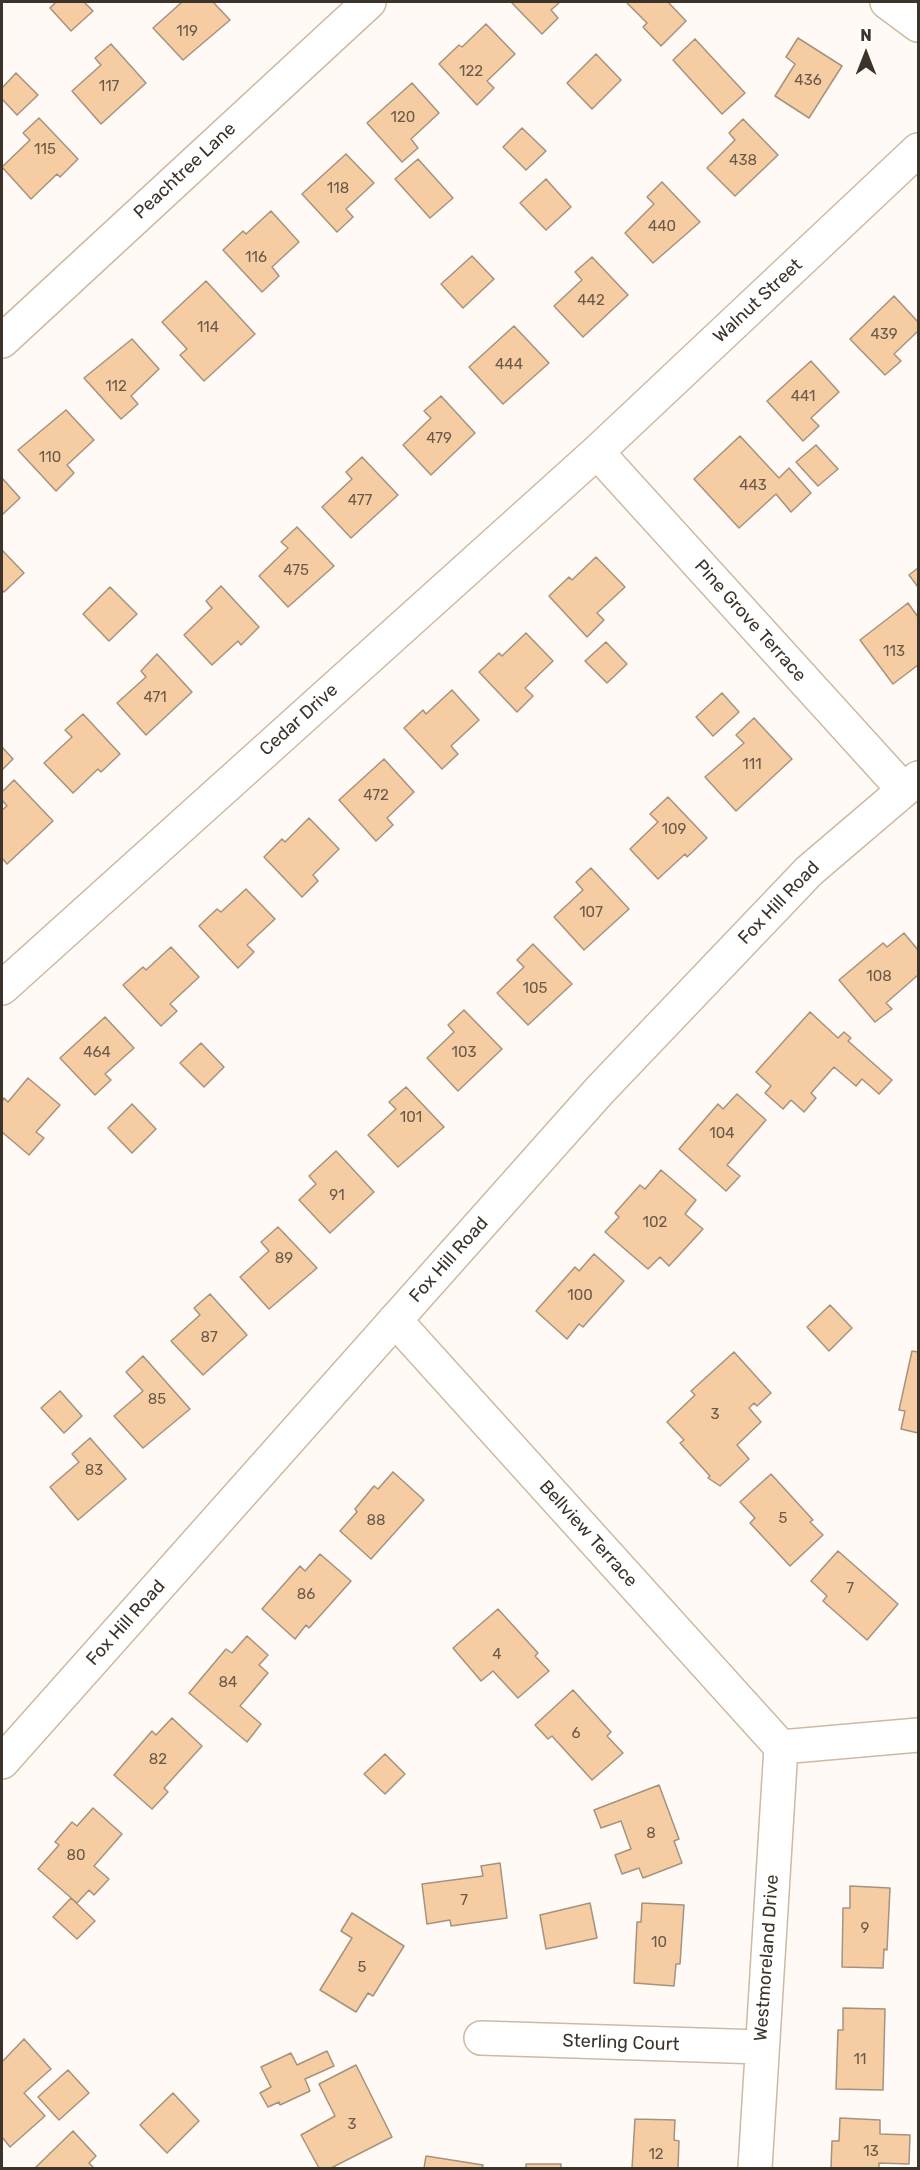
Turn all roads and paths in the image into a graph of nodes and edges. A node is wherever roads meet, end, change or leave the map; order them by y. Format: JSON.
{"nodes":[{"id":1,"x":369,"y":2,"type":"edge"},
{"id":2,"x":887,"y":2,"type":"edge"},
{"id":3,"x":918,"y":25,"type":"edge"},
{"id":4,"x":918,"y":150,"type":"edge"},
{"id":5,"x":2,"y":341,"type":"edge"},
{"id":6,"x":597,"y":452,"type":"junction"},
{"id":7,"x":911,"y":784,"type":"edge"},
{"id":8,"x":2,"y":988,"type":"edge"},
{"id":9,"x":395,"y":1320,"type":"junction"},
{"id":10,"x":918,"y":1735,"type":"edge"},
{"id":11,"x":781,"y":1748,"type":"junction"},
{"id":12,"x":2,"y":1762,"type":"edge"},
{"id":13,"x":481,"y":2038,"type":"dead end"},
{"id":14,"x":761,"y":2047,"type":"junction"},
{"id":15,"x":755,"y":2169,"type":"edge"}],
"edges":[{"from":1,"to":5,"type":"street","name":"Peachtree Lane"},
{"from":2,"to":3,"type":"street"},
{"from":4,"to":6,"type":"street","name":"Walnut Street"},
{"from":6,"to":7,"type":"street","name":"Pine Grove Terrace"},
{"from":6,"to":8,"type":"street","name":"Cedar Drive"},
{"from":7,"to":9,"type":"street","name":"Fox Hill Road"},
{"from":9,"to":11,"type":"street","name":"Bellview Terrace"},
{"from":9,"to":12,"type":"street","name":"Fox Hill Road"},
{"from":10,"to":11,"type":"street"},
{"from":11,"to":14,"type":"street","name":"Westmoreland Drive"},
{"from":13,"to":14,"type":"street","name":"Sterling Court"},
{"from":14,"to":15,"type":"street","name":"Westmoreland Drive"}]}
